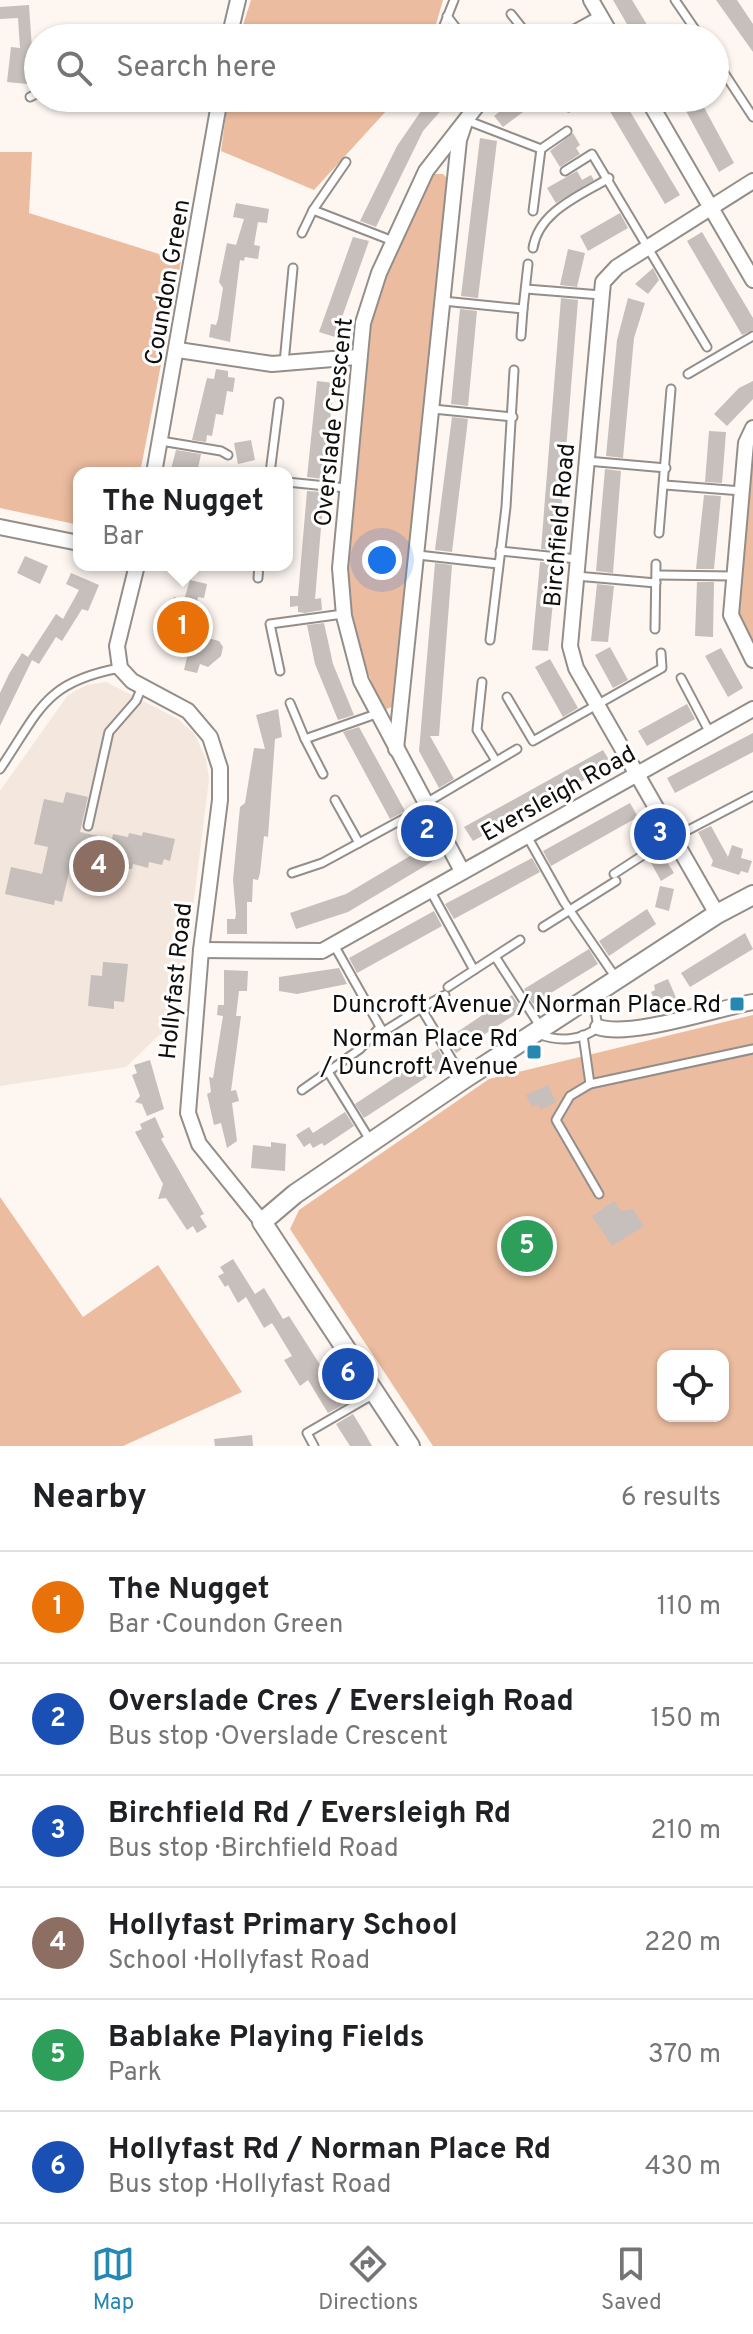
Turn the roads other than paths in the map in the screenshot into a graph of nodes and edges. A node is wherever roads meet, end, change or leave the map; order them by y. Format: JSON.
{"nodes":[{"id":1,"x":238,"y":0,"type":"edge"},
{"id":2,"x":454,"y":0,"type":"edge"},
{"id":3,"x":675,"y":0,"type":"edge"},
{"id":4,"x":593,"y":1,"type":"edge"},
{"id":5,"x":511,"y":14,"type":"dead end"},
{"id":6,"x":447,"y":16,"type":"junction"},
{"id":7,"x":601,"y":18,"type":"junction"},
{"id":8,"x":232,"y":24,"type":"edge"},
{"id":9,"x":444,"y":24,"type":"edge"},
{"id":10,"x":453,"y":24,"type":"edge"},
{"id":11,"x":519,"y":24,"type":"edge"},
{"id":12,"x":590,"y":24,"type":"edge"},
{"id":13,"x":605,"y":24,"type":"edge"},
{"id":14,"x":691,"y":24,"type":"edge"},
{"id":15,"x":729,"y":80,"type":"edge"},
{"id":16,"x":218,"y":112,"type":"edge"},
{"id":17,"x":471,"y":112,"type":"edge"},
{"id":18,"x":655,"y":112,"type":"edge"},
{"id":19,"x":467,"y":117,"type":"junction"},
{"id":20,"x":753,"y":117,"type":"edge"},
{"id":21,"x":567,"y":131,"type":"dead end"},
{"id":22,"x":541,"y":149,"type":"junction"},
{"id":23,"x":346,"y":162,"type":"dead end"},
{"id":24,"x":565,"y":171,"type":"dead end"},
{"id":25,"x":609,"y":178,"type":"junction"},
{"id":26,"x":753,"y":181,"type":"edge"},
{"id":27,"x":711,"y":208,"type":"junction"},
{"id":28,"x":313,"y":210,"type":"junction"},
{"id":29,"x":533,"y":211,"type":"dead end"},
{"id":30,"x":302,"y":233,"type":"dead end"},
{"id":31,"x":393,"y":241,"type":"junction"},
{"id":32,"x":649,"y":247,"type":"junction"},
{"id":33,"x":533,"y":248,"type":"dead end"},
{"id":34,"x":528,"y":264,"type":"dead end"},
{"id":35,"x":293,"y":268,"type":"dead end"},
{"id":36,"x":753,"y":280,"type":"edge"},
{"id":37,"x":526,"y":289,"type":"junction"},
{"id":38,"x":601,"y":295,"type":"junction"},
{"id":39,"x":443,"y":301,"type":"junction"},
{"id":40,"x":523,"y":309,"type":"junction"},
{"id":41,"x":521,"y":336,"type":"dead end"},
{"id":42,"x":753,"y":336,"type":"edge"},
{"id":43,"x":707,"y":347,"type":"dead end"},
{"id":44,"x":178,"y":350,"type":"junction"},
{"id":45,"x":357,"y":357,"type":"junction"},
{"id":46,"x":284,"y":363,"type":"junction"},
{"id":47,"x":514,"y":370,"type":"dead end"},
{"id":48,"x":688,"y":374,"type":"dead end"},
{"id":49,"x":671,"y":389,"type":"dead end"},
{"id":50,"x":279,"y":402,"type":"dead end"},
{"id":51,"x":433,"y":409,"type":"junction"},
{"id":52,"x":513,"y":417,"type":"junction"},
{"id":53,"x":753,"y":428,"type":"edge"},
{"id":54,"x":161,"y":441,"type":"junction"},
{"id":55,"x":228,"y":455,"type":"dead end"},
{"id":56,"x":587,"y":461,"type":"junction"},
{"id":57,"x":156,"y":467,"type":"edge"},
{"id":58,"x":271,"y":467,"type":"edge"},
{"id":59,"x":666,"y":468,"type":"junction"},
{"id":60,"x":293,"y":483,"type":"edge"},
{"id":61,"x":665,"y":485,"type":"junction"},
{"id":62,"x":346,"y":488,"type":"junction"},
{"id":63,"x":742,"y":491,"type":"junction"},
{"id":64,"x":0,"y":527,"type":"edge"},
{"id":65,"x":659,"y":533,"type":"dead end"},
{"id":66,"x":73,"y":542,"type":"edge"},
{"id":67,"x":500,"y":551,"type":"junction"},
{"id":68,"x":418,"y":555,"type":"junction"},
{"id":69,"x":578,"y":559,"type":"junction"},
{"id":70,"x":498,"y":564,"type":"junction"},
{"id":71,"x":656,"y":564,"type":"dead end"},
{"id":72,"x":136,"y":571,"type":"edge"},
{"id":73,"x":259,"y":571,"type":"edge"},
{"id":74,"x":576,"y":576,"type":"junction"},
{"id":75,"x":734,"y":576,"type":"junction"},
{"id":76,"x":258,"y":578,"type":"dead end"},
{"id":77,"x":657,"y":579,"type":"junction"},
{"id":78,"x":343,"y":614,"type":"junction"},
{"id":79,"x":655,"y":629,"type":"dead end"},
{"id":80,"x":490,"y":640,"type":"dead end"},
{"id":81,"x":661,"y":653,"type":"dead end"},
{"id":82,"x":753,"y":660,"type":"edge"},
{"id":83,"x":120,"y":668,"type":"junction"},
{"id":84,"x":280,"y":671,"type":"dead end"},
{"id":85,"x":681,"y":678,"type":"dead end"},
{"id":86,"x":482,"y":682,"type":"dead end"},
{"id":87,"x":142,"y":687,"type":"junction"},
{"id":88,"x":507,"y":697,"type":"dead end"},
{"id":89,"x":290,"y":703,"type":"dead end"},
{"id":90,"x":598,"y":705,"type":"junction"},
{"id":91,"x":753,"y":709,"type":"edge"},
{"id":92,"x":376,"y":714,"type":"junction"},
{"id":93,"x":710,"y":733,"type":"junction"},
{"id":94,"x":305,"y":739,"type":"junction"},
{"id":95,"x":517,"y":749,"type":"dead end"},
{"id":96,"x":396,"y":750,"type":"junction"},
{"id":97,"x":496,"y":761,"type":"junction"},
{"id":98,"x":0,"y":769,"type":"edge"},
{"id":99,"x":323,"y":774,"type":"dead end"},
{"id":100,"x":637,"y":775,"type":"junction"},
{"id":101,"x":753,"y":796,"type":"edge"},
{"id":102,"x":335,"y":800,"type":"dead end"},
{"id":103,"x":426,"y":805,"type":"junction"},
{"id":104,"x":88,"y":826,"type":"dead end"},
{"id":105,"x":527,"y":836,"type":"junction"},
{"id":106,"x":673,"y":838,"type":"junction"},
{"id":107,"x":359,"y":843,"type":"junction"},
{"id":108,"x":462,"y":871,"type":"junction"},
{"id":109,"x":292,"y":873,"type":"dead end"},
{"id":110,"x":430,"y":890,"type":"junction"},
{"id":111,"x":753,"y":895,"type":"edge"},
{"id":112,"x":570,"y":910,"type":"junction"},
{"id":113,"x":717,"y":914,"type":"junction"},
{"id":114,"x":543,"y":927,"type":"dead end"},
{"id":115,"x":520,"y":940,"type":"dead end"},
{"id":116,"x":334,"y":945,"type":"junction"},
{"id":117,"x":201,"y":950,"type":"junction"},
{"id":118,"x":496,"y":958,"type":"junction"},
{"id":119,"x":474,"y":970,"type":"junction"},
{"id":120,"x":617,"y":980,"type":"junction"},
{"id":121,"x":588,"y":999,"type":"junction"},
{"id":122,"x":753,"y":1002,"type":"edge"},
{"id":123,"x":421,"y":1008,"type":"junction"},
{"id":124,"x":598,"y":1027,"type":"junction"},
{"id":125,"x":540,"y":1031,"type":"junction"},
{"id":126,"x":381,"y":1033,"type":"junction"},
{"id":127,"x":583,"y":1035,"type":"junction"},
{"id":128,"x":753,"y":1049,"type":"edge"},
{"id":129,"x":327,"y":1070,"type":"junction"},
{"id":130,"x":464,"y":1079,"type":"junction"},
{"id":131,"x":590,"y":1084,"type":"junction"},
{"id":132,"x":302,"y":1090,"type":"dead end"},
{"id":133,"x":371,"y":1142,"type":"junction"},
{"id":134,"x":599,"y":1194,"type":"dead end"},
{"id":135,"x":262,"y":1222,"type":"junction"},
{"id":136,"x":376,"y":1393,"type":"junction"},
{"id":137,"x":314,"y":1446,"type":"edge"},
{"id":138,"x":410,"y":1446,"type":"edge"}],
"edges":[{"from":1,"to":8,"type":"street"},
{"from":2,"to":6,"type":"lane"},
{"from":3,"to":14,"type":"lane"},
{"from":4,"to":7,"type":"street"},
{"from":5,"to":11,"type":"lane"},
{"from":6,"to":9,"type":"lane"},
{"from":6,"to":10,"type":"lane"},
{"from":7,"to":12,"type":"street"},
{"from":7,"to":13,"type":"street"},
{"from":15,"to":20,"type":"lane"},
{"from":16,"to":44,"type":"street","name":"Coundon Green"},
{"from":17,"to":19,"type":"street","name":"Overslade Crescent"},
{"from":18,"to":27,"type":"street"},
{"from":19,"to":22,"type":"lane"},
{"from":19,"to":31,"type":"street","name":"Overslade Crescent"},
{"from":19,"to":39,"type":"street"},
{"from":21,"to":22,"type":"lane"},
{"from":22,"to":29,"type":"lane"},
{"from":23,"to":28,"type":"lane"},
{"from":24,"to":25,"type":"lane"},
{"from":25,"to":32,"type":"lane"},
{"from":25,"to":33,"type":"lane"},
{"from":26,"to":27,"type":"street"},
{"from":27,"to":32,"type":"street"},
{"from":27,"to":36,"type":"street"},
{"from":28,"to":30,"type":"lane"},
{"from":28,"to":31,"type":"lane"},
{"from":31,"to":45,"type":"street","name":"Overslade Crescent"},
{"from":32,"to":38,"type":"street"},
{"from":32,"to":43,"type":"lane"},
{"from":34,"to":37,"type":"lane"},
{"from":35,"to":46,"type":"lane"},
{"from":37,"to":38,"type":"lane"},
{"from":37,"to":40,"type":"lane"},
{"from":38,"to":56,"type":"street","name":"Birchfield Road"},
{"from":39,"to":40,"type":"lane"},
{"from":39,"to":51,"type":"street"},
{"from":40,"to":41,"type":"lane"},
{"from":42,"to":48,"type":"lane"},
{"from":44,"to":46,"type":"street"},
{"from":44,"to":54,"type":"street","name":"Coundon Green"},
{"from":45,"to":46,"type":"street"},
{"from":45,"to":62,"type":"street","name":"Overslade Crescent"},
{"from":47,"to":52,"type":"lane"},
{"from":49,"to":59,"type":"lane"},
{"from":50,"to":58,"type":"lane"},
{"from":51,"to":52,"type":"lane"},
{"from":51,"to":68,"type":"street"},
{"from":52,"to":67,"type":"lane"},
{"from":53,"to":63,"type":"street"},
{"from":54,"to":55,"type":"lane"},
{"from":54,"to":57,"type":"street","name":"Coundon Green"},
{"from":56,"to":59,"type":"lane"},
{"from":56,"to":69,"type":"street","name":"Birchfield Road"},
{"from":59,"to":61,"type":"lane"},
{"from":60,"to":62,"type":"lane"},
{"from":61,"to":63,"type":"lane"},
{"from":61,"to":65,"type":"lane"},
{"from":62,"to":78,"type":"street","name":"Overslade Crescent"},
{"from":63,"to":75,"type":"street"},
{"from":64,"to":66,"type":"street"},
{"from":67,"to":69,"type":"lane"},
{"from":67,"to":70,"type":"lane"},
{"from":68,"to":70,"type":"lane"},
{"from":68,"to":96,"type":"street"},
{"from":69,"to":74,"type":"street","name":"Birchfield Road"},
{"from":70,"to":80,"type":"lane"},
{"from":71,"to":77,"type":"lane"},
{"from":72,"to":83,"type":"street"},
{"from":73,"to":76,"type":"lane"},
{"from":74,"to":77,"type":"lane"},
{"from":74,"to":90,"type":"street","name":"Birchfield Road"},
{"from":75,"to":77,"type":"lane"},
{"from":75,"to":82,"type":"street"},
{"from":77,"to":79,"type":"lane"},
{"from":78,"to":84,"type":"lane"},
{"from":78,"to":92,"type":"street","name":"Overslade Crescent"},
{"from":81,"to":90,"type":"lane"},
{"from":83,"to":87,"type":"street","name":"Hollyfast Road"},
{"from":83,"to":98,"type":"lane"},
{"from":85,"to":93,"type":"lane"},
{"from":86,"to":97,"type":"lane"},
{"from":87,"to":104,"type":"lane"},
{"from":87,"to":117,"type":"street","name":"Hollyfast Road"},
{"from":88,"to":90,"type":"lane"},
{"from":89,"to":94,"type":"lane"},
{"from":90,"to":100,"type":"street","name":"Birchfield Road"},
{"from":91,"to":93,"type":"street","name":"Eversleigh Road"},
{"from":92,"to":94,"type":"lane"},
{"from":92,"to":96,"type":"street","name":"Overslade Crescent"},
{"from":93,"to":100,"type":"street","name":"Eversleigh Road"},
{"from":94,"to":99,"type":"lane"},
{"from":95,"to":97,"type":"lane"},
{"from":96,"to":103,"type":"street","name":"Overslade Crescent"},
{"from":97,"to":103,"type":"lane"},
{"from":100,"to":105,"type":"street","name":"Eversleigh Road"},
{"from":100,"to":106,"type":"street","name":"Birchfield Road"},
{"from":101,"to":106,"type":"lane"},
{"from":102,"to":107,"type":"lane"},
{"from":103,"to":107,"type":"lane"},
{"from":103,"to":108,"type":"street","name":"Overslade Crescent"},
{"from":105,"to":108,"type":"street","name":"Eversleigh Road"},
{"from":105,"to":112,"type":"lane"},
{"from":106,"to":112,"type":"lane"},
{"from":106,"to":113,"type":"street","name":"Birchfield Road"},
{"from":107,"to":109,"type":"lane"},
{"from":108,"to":110,"type":"street","name":"Eversleigh Road"},
{"from":110,"to":116,"type":"street","name":"Eversleigh Road"},
{"from":110,"to":119,"type":"lane"},
{"from":111,"to":113,"type":"street"},
{"from":112,"to":114,"type":"lane"},
{"from":112,"to":120,"type":"lane"},
{"from":113,"to":120,"type":"street"},
{"from":115,"to":118,"type":"lane"},
{"from":116,"to":117,"type":"street","name":"Eversleigh Road"},
{"from":116,"to":126,"type":"lane"},
{"from":117,"to":135,"type":"street","name":"Hollyfast Road"},
{"from":118,"to":119,"type":"lane"},
{"from":118,"to":125,"type":"lane"},
{"from":119,"to":123,"type":"lane"},
{"from":120,"to":121,"type":"street"},
{"from":121,"to":124,"type":"lane"},
{"from":121,"to":125,"type":"street"},
{"from":122,"to":124,"type":"street"},
{"from":123,"to":126,"type":"lane"},
{"from":123,"to":130,"type":"lane"},
{"from":124,"to":127,"type":"lane"},
{"from":125,"to":127,"type":"lane"},
{"from":125,"to":130,"type":"street"},
{"from":126,"to":129,"type":"lane"},
{"from":127,"to":131,"type":"lane"},
{"from":128,"to":131,"type":"lane"},
{"from":129,"to":132,"type":"lane"},
{"from":129,"to":133,"type":"lane"},
{"from":130,"to":133,"type":"street"},
{"from":131,"to":134,"type":"lane"},
{"from":133,"to":135,"type":"street"},
{"from":135,"to":136,"type":"street","name":"Hollyfast Road"},
{"from":136,"to":137,"type":"lane"},
{"from":136,"to":138,"type":"street","name":"Hollyfast Road"}]}
